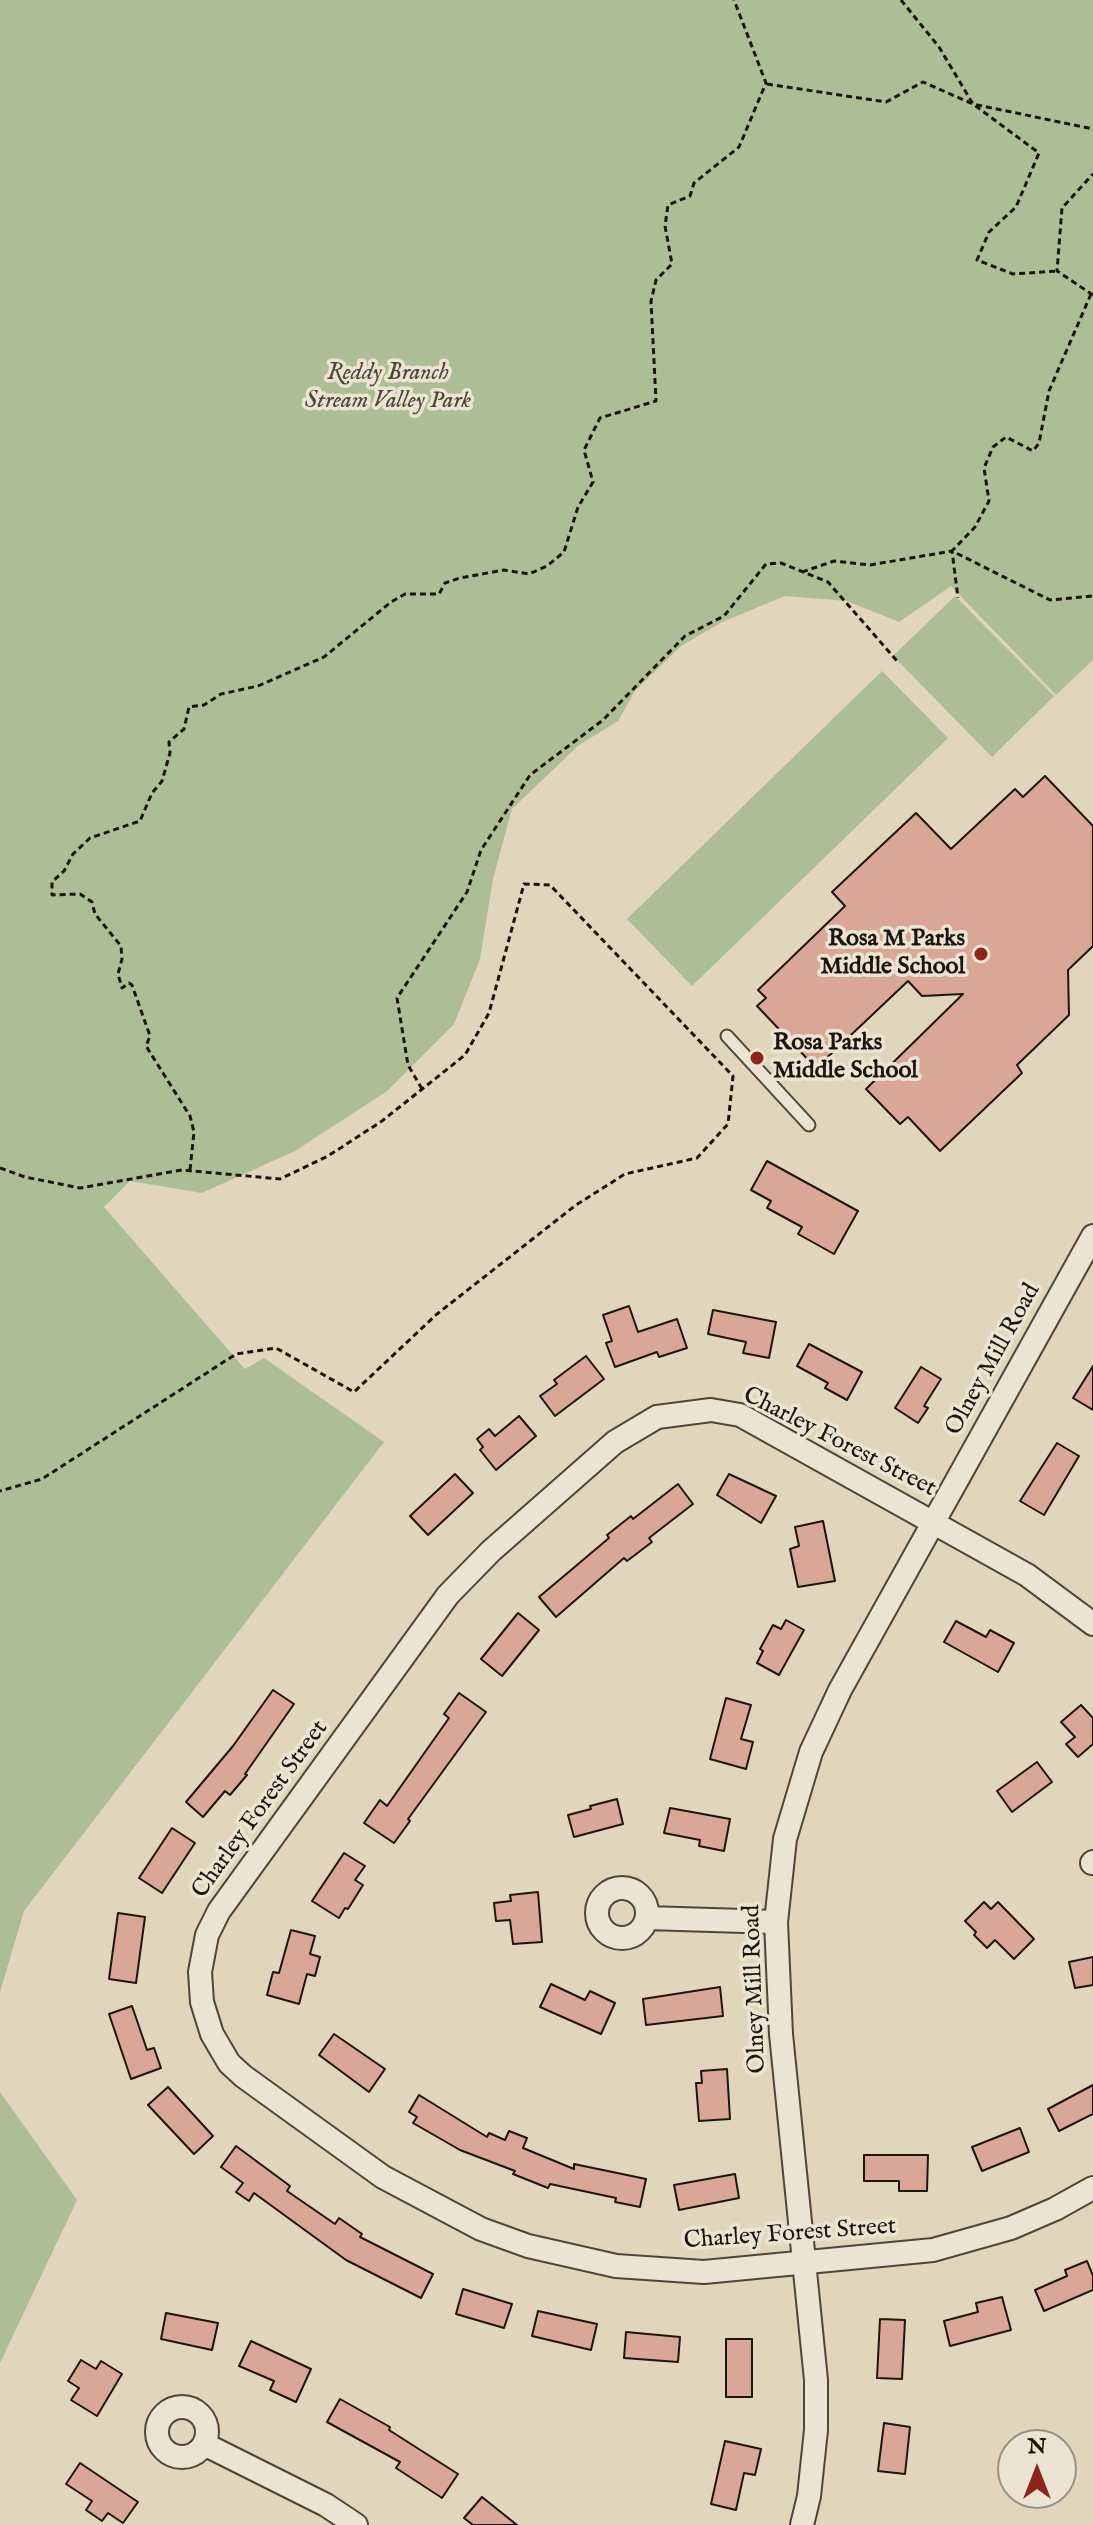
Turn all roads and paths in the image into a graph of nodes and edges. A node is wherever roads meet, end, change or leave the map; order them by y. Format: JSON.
{"nodes":[{"id":1,"x":734,"y":0,"type":"edge"},
{"id":2,"x":901,"y":0,"type":"edge"},
{"id":3,"x":766,"y":84,"type":"junction"},
{"id":4,"x":973,"y":104,"type":"junction"},
{"id":5,"x":1093,"y":129,"type":"edge"},
{"id":6,"x":1093,"y":174,"type":"edge"},
{"id":7,"x":1057,"y":271,"type":"junction"},
{"id":8,"x":1092,"y":295,"type":"edge"},
{"id":9,"x":952,"y":551,"type":"junction"},
{"id":10,"x":802,"y":572,"type":"junction"},
{"id":11,"x":1093,"y":596,"type":"edge"},
{"id":12,"x":958,"y":598,"type":"dead end"},
{"id":13,"x":898,"y":662,"type":"dead end"},
{"id":14,"x":727,"y":1036,"type":"dead end"},
{"id":15,"x":422,"y":1089,"type":"junction"},
{"id":16,"x":809,"y":1125,"type":"dead end"},
{"id":17,"x":0,"y":1168,"type":"edge"},
{"id":18,"x":190,"y":1170,"type":"junction"},
{"id":19,"x":1090,"y":1249,"type":"edge"},
{"id":20,"x":0,"y":1491,"type":"edge"},
{"id":21,"x":935,"y":1521,"type":"junction"},
{"id":22,"x":1093,"y":1624,"type":"edge"},
{"id":23,"x":647,"y":1918,"type":"dead end"},
{"id":24,"x":776,"y":1922,"type":"junction"},
{"id":25,"x":1093,"y":2188,"type":"edge"},
{"id":26,"x":804,"y":2263,"type":"junction"},
{"id":27,"x":204,"y":2444,"type":"dead end"},
{"id":28,"x":356,"y":2525,"type":"edge"},
{"id":29,"x":802,"y":2525,"type":"edge"}],
"edges":[{"from":1,"to":3,"type":"path"},
{"from":2,"to":4,"type":"path"},
{"from":3,"to":4,"type":"path"},
{"from":3,"to":18,"type":"path"},
{"from":4,"to":5,"type":"path"},
{"from":4,"to":7,"type":"path"},
{"from":6,"to":7,"type":"path"},
{"from":7,"to":8,"type":"path"},
{"from":8,"to":9,"type":"path"},
{"from":9,"to":10,"type":"path"},
{"from":9,"to":11,"type":"path"},
{"from":9,"to":12,"type":"path"},
{"from":10,"to":13,"type":"path"},
{"from":10,"to":15,"type":"path"},
{"from":14,"to":16,"type":"lane"},
{"from":15,"to":18,"type":"path"},
{"from":15,"to":20,"type":"path"},
{"from":17,"to":18,"type":"path"},
{"from":19,"to":21,"type":"street","name":"Olney Mill Road"},
{"from":21,"to":22,"type":"street","name":"Charley Forest Street"},
{"from":21,"to":24,"type":"street","name":"Olney Mill Road"},
{"from":21,"to":26,"type":"street","name":"Charley Forest Street"},
{"from":23,"to":24,"type":"street"},
{"from":24,"to":26,"type":"street","name":"Olney Mill Road"},
{"from":25,"to":26,"type":"street","name":"Charley Forest Street"},
{"from":26,"to":29,"type":"street","name":"Olney Mill Road"},
{"from":27,"to":28,"type":"street"}]}
